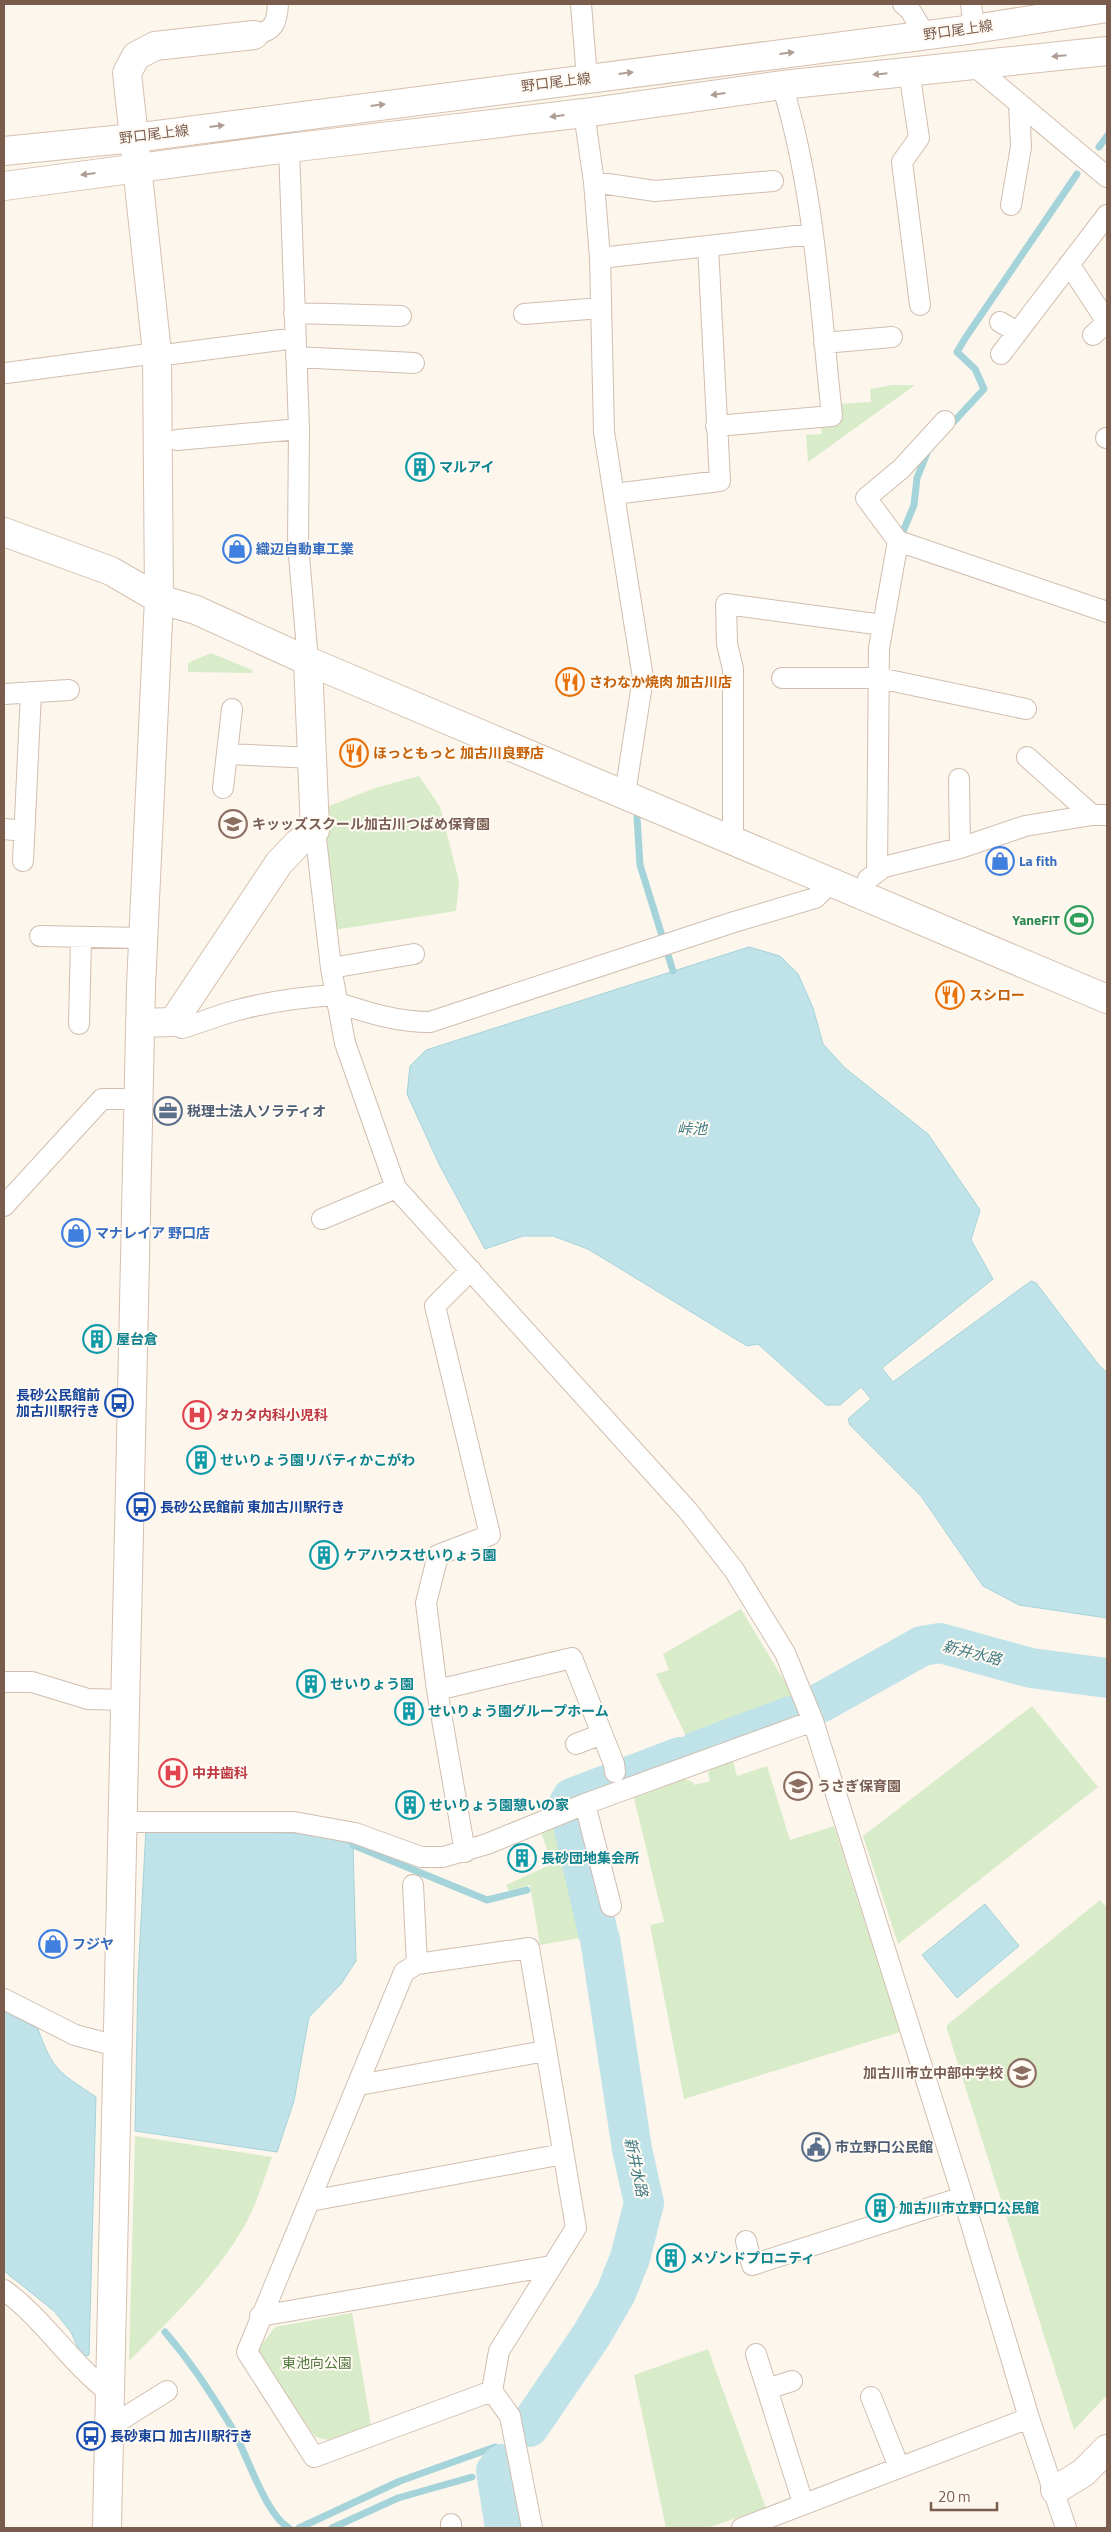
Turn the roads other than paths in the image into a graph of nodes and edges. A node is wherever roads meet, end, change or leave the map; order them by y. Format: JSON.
{"nodes":[{"id":1,"x":278,"y":4,"type":"edge"},
{"id":2,"x":581,"y":4,"type":"edge"},
{"id":3,"x":903,"y":4,"type":"edge"},
{"id":4,"x":1107,"y":8,"type":"edge"},
{"id":5,"x":973,"y":16,"type":"edge"},
{"id":6,"x":254,"y":35,"type":"joint"},
{"id":7,"x":925,"y":35,"type":"junction"},
{"id":8,"x":1107,"y":51,"type":"edge"},
{"id":9,"x":972,"y":64,"type":"junction"},
{"id":10,"x":909,"y":71,"type":"junction"},
{"id":11,"x":587,"y":78,"type":"junction"},
{"id":12,"x":782,"y":85,"type":"junction"},
{"id":13,"x":1019,"y":102,"type":"junction"},
{"id":14,"x":584,"y":113,"type":"junction"},
{"id":15,"x":134,"y":138,"type":"junction"},
{"id":16,"x":288,"y":148,"type":"junction"},
{"id":17,"x":4,"y":151,"type":"edge"},
{"id":18,"x":136,"y":170,"type":"junction"},
{"id":19,"x":1107,"y":177,"type":"edge"},
{"id":20,"x":773,"y":180,"type":"dead end"},
{"id":21,"x":594,"y":182,"type":"junction"},
{"id":22,"x":4,"y":186,"type":"edge"},
{"id":23,"x":1011,"y":205,"type":"dead end"},
{"id":24,"x":1107,"y":215,"type":"edge"},
{"id":25,"x":812,"y":234,"type":"junction"},
{"id":26,"x":708,"y":246,"type":"junction"},
{"id":27,"x":600,"y":258,"type":"junction"},
{"id":28,"x":1069,"y":264,"type":"junction"},
{"id":29,"x":920,"y":305,"type":"dead end"},
{"id":30,"x":601,"y":308,"type":"junction"},
{"id":31,"x":294,"y":313,"type":"junction"},
{"id":32,"x":524,"y":314,"type":"dead end"},
{"id":33,"x":401,"y":316,"type":"dead end"},
{"id":34,"x":1102,"y":326,"type":"edge"},
{"id":35,"x":892,"y":337,"type":"dead end"},
{"id":36,"x":824,"y":343,"type":"junction"},
{"id":37,"x":296,"y":347,"type":"junction"},
{"id":38,"x":165,"y":353,"type":"junction"},
{"id":39,"x":1001,"y":354,"type":"dead end"},
{"id":40,"x":414,"y":363,"type":"dead end"},
{"id":41,"x":6,"y":373,"type":"dead end"},
{"id":42,"x":944,"y":421,"type":"dead end"},
{"id":43,"x":716,"y":426,"type":"junction"},
{"id":44,"x":299,"y":429,"type":"junction"},
{"id":45,"x":177,"y":440,"type":"dead end"},
{"id":46,"x":614,"y":494,"type":"junction"},
{"id":47,"x":4,"y":532,"type":"edge"},
{"id":48,"x":898,"y":541,"type":"junction"},
{"id":49,"x":159,"y":600,"type":"junction"},
{"id":50,"x":1107,"y":612,"type":"edge"},
{"id":51,"x":883,"y":625,"type":"junction"},
{"id":52,"x":308,"y":661,"type":"junction"},
{"id":53,"x":782,"y":678,"type":"dead end"},
{"id":54,"x":878,"y":678,"type":"junction"},
{"id":55,"x":69,"y":690,"type":"dead end"},
{"id":56,"x":31,"y":692,"type":"junction"},
{"id":57,"x":4,"y":694,"type":"edge"},
{"id":58,"x":232,"y":709,"type":"dead end"},
{"id":59,"x":1026,"y":709,"type":"dead end"},
{"id":60,"x":227,"y":754,"type":"junction"},
{"id":61,"x":1027,"y":757,"type":"dead end"},
{"id":62,"x":313,"y":758,"type":"junction"},
{"id":63,"x":959,"y":778,"type":"dead end"},
{"id":64,"x":223,"y":788,"type":"dead end"},
{"id":65,"x":625,"y":794,"type":"junction"},
{"id":66,"x":1100,"y":815,"type":"edge"},
{"id":67,"x":4,"y":829,"type":"edge"},
{"id":68,"x":315,"y":830,"type":"junction"},
{"id":69,"x":24,"y":831,"type":"junction"},
{"id":70,"x":733,"y":841,"type":"junction"},
{"id":71,"x":960,"y":848,"type":"junction"},
{"id":72,"x":23,"y":861,"type":"dead end"},
{"id":73,"x":877,"y":872,"type":"junction"},
{"id":74,"x":843,"y":886,"type":"junction"},
{"id":75,"x":40,"y":936,"type":"dead end"},
{"id":76,"x":81,"y":938,"type":"junction"},
{"id":77,"x":143,"y":938,"type":"junction"},
{"id":78,"x":414,"y":954,"type":"dead end"},
{"id":79,"x":331,"y":968,"type":"junction"},
{"id":80,"x":337,"y":999,"type":"junction"},
{"id":81,"x":1107,"y":999,"type":"edge"},
{"id":82,"x":173,"y":1022,"type":"junction"},
{"id":83,"x":140,"y":1023,"type":"junction"},
{"id":84,"x":78,"y":1024,"type":"dead end"},
{"id":85,"x":139,"y":1099,"type":"junction"},
{"id":86,"x":396,"y":1188,"type":"junction"},
{"id":87,"x":4,"y":1206,"type":"edge"},
{"id":88,"x":322,"y":1219,"type":"dead end"},
{"id":89,"x":471,"y":1270,"type":"junction"},
{"id":90,"x":4,"y":1682,"type":"edge"},
{"id":91,"x":437,"y":1690,"type":"junction"},
{"id":92,"x":125,"y":1700,"type":"junction"},
{"id":93,"x":813,"y":1721,"type":"junction"},
{"id":94,"x":602,"y":1734,"type":"junction"},
{"id":95,"x":576,"y":1744,"type":"dead end"},
{"id":96,"x":615,"y":1772,"type":"dead end"},
{"id":97,"x":575,"y":1810,"type":"junction"},
{"id":98,"x":124,"y":1822,"type":"junction"},
{"id":99,"x":465,"y":1852,"type":"junction"},
{"id":100,"x":414,"y":1885,"type":"dead end"},
{"id":101,"x":611,"y":1906,"type":"dead end"},
{"id":102,"x":417,"y":1964,"type":"junction"},
{"id":103,"x":4,"y":1999,"type":"edge"},
{"id":104,"x":117,"y":2046,"type":"junction"},
{"id":105,"x":545,"y":2051,"type":"junction"},
{"id":106,"x":359,"y":2085,"type":"junction"},
{"id":107,"x":563,"y":2154,"type":"junction"},
{"id":108,"x":963,"y":2197,"type":"junction"},
{"id":109,"x":310,"y":2201,"type":"junction"},
{"id":110,"x":746,"y":2241,"type":"dead end"},
{"id":111,"x":550,"y":2266,"type":"junction"},
{"id":112,"x":4,"y":2290,"type":"edge"},
{"id":113,"x":260,"y":2316,"type":"junction"},
{"id":114,"x":756,"y":2354,"type":"dead end"},
{"id":115,"x":792,"y":2381,"type":"dead end"},
{"id":116,"x":767,"y":2389,"type":"junction"},
{"id":117,"x":167,"y":2390,"type":"dead end"},
{"id":118,"x":492,"y":2391,"type":"junction"},
{"id":119,"x":110,"y":2393,"type":"junction"},
{"id":120,"x":870,"y":2397,"type":"dead end"},
{"id":121,"x":1029,"y":2418,"type":"junction"},
{"id":122,"x":111,"y":2426,"type":"junction"},
{"id":123,"x":1107,"y":2449,"type":"edge"},
{"id":124,"x":899,"y":2467,"type":"junction"},
{"id":125,"x":1055,"y":2490,"type":"junction"},
{"id":126,"x":803,"y":2503,"type":"junction"},
{"id":127,"x":776,"y":2521,"type":"edge"},
{"id":128,"x":108,"y":2528,"type":"edge"},
{"id":129,"x":532,"y":2528,"type":"edge"},
{"id":130,"x":742,"y":2528,"type":"edge"},
{"id":131,"x":1066,"y":2528,"type":"edge"}],
"edges":[{"from":1,"to":6,"type":"street"},
{"from":2,"to":11,"type":"street"},
{"from":3,"to":7,"type":"street"},
{"from":4,"to":5,"type":"street","name":"野口尾上線"},
{"from":5,"to":7,"type":"street","name":"野口尾上線"},
{"from":6,"to":15,"type":"street"},
{"from":11,"to":7,"type":"street","name":"野口尾上線","one_way":true},
{"from":8,"to":9,"type":"street","one_way":true},
{"from":9,"to":10,"type":"street"},
{"from":9,"to":13,"type":"street"},
{"from":10,"to":12,"type":"street","one_way":true},
{"from":10,"to":29,"type":"street"},
{"from":15,"to":11,"type":"street","name":"野口尾上線","one_way":true},
{"from":12,"to":14,"type":"street","one_way":true},
{"from":12,"to":25,"type":"street"},
{"from":13,"to":19,"type":"street"},
{"from":13,"to":23,"type":"street"},
{"from":14,"to":16,"type":"street","one_way":true},
{"from":14,"to":21,"type":"street"},
{"from":15,"to":17,"type":"street","name":"野口尾上線"},
{"from":15,"to":18,"type":"street"},
{"from":16,"to":18,"type":"street"},
{"from":16,"to":31,"type":"street"},
{"from":18,"to":22,"type":"street","one_way":true},
{"from":18,"to":38,"type":"street"},
{"from":20,"to":21,"type":"street"},
{"from":21,"to":27,"type":"street"},
{"from":24,"to":28,"type":"street"},
{"from":25,"to":26,"type":"street"},
{"from":25,"to":36,"type":"street"},
{"from":26,"to":27,"type":"street"},
{"from":26,"to":43,"type":"street"},
{"from":27,"to":30,"type":"street"},
{"from":28,"to":34,"type":"street"},
{"from":28,"to":39,"type":"street"},
{"from":30,"to":32,"type":"street"},
{"from":30,"to":46,"type":"street"},
{"from":31,"to":33,"type":"street"},
{"from":31,"to":37,"type":"street"},
{"from":35,"to":36,"type":"street"},
{"from":36,"to":43,"type":"street"},
{"from":37,"to":38,"type":"street"},
{"from":37,"to":40,"type":"street"},
{"from":37,"to":44,"type":"street"},
{"from":38,"to":41,"type":"street"},
{"from":38,"to":49,"type":"street"},
{"from":42,"to":48,"type":"street"},
{"from":43,"to":46,"type":"street"},
{"from":44,"to":45,"type":"street"},
{"from":44,"to":52,"type":"street"},
{"from":46,"to":65,"type":"street"},
{"from":47,"to":49,"type":"street"},
{"from":48,"to":50,"type":"street"},
{"from":48,"to":51,"type":"street"},
{"from":49,"to":52,"type":"street"},
{"from":49,"to":77,"type":"street"},
{"from":51,"to":54,"type":"street"},
{"from":51,"to":70,"type":"street"},
{"from":52,"to":62,"type":"street"},
{"from":52,"to":65,"type":"street"},
{"from":53,"to":54,"type":"street"},
{"from":54,"to":59,"type":"street"},
{"from":54,"to":73,"type":"street"},
{"from":55,"to":56,"type":"street"},
{"from":56,"to":57,"type":"street"},
{"from":56,"to":69,"type":"street"},
{"from":58,"to":60,"type":"street"},
{"from":60,"to":62,"type":"street"},
{"from":60,"to":64,"type":"street"},
{"from":61,"to":66,"type":"street"},
{"from":62,"to":68,"type":"street"},
{"from":63,"to":71,"type":"street"},
{"from":65,"to":70,"type":"street"},
{"from":66,"to":71,"type":"street"},
{"from":67,"to":69,"type":"street"},
{"from":68,"to":79,"type":"street"},
{"from":68,"to":82,"type":"street"},
{"from":69,"to":72,"type":"street"},
{"from":70,"to":74,"type":"street"},
{"from":71,"to":73,"type":"street"},
{"from":73,"to":74,"type":"street"},
{"from":74,"to":80,"type":"street"},
{"from":74,"to":81,"type":"street"},
{"from":75,"to":76,"type":"street"},
{"from":76,"to":77,"type":"street"},
{"from":76,"to":84,"type":"street"},
{"from":77,"to":83,"type":"street"},
{"from":78,"to":79,"type":"street"},
{"from":79,"to":80,"type":"street"},
{"from":80,"to":82,"type":"street"},
{"from":80,"to":86,"type":"street"},
{"from":82,"to":83,"type":"street"},
{"from":83,"to":85,"type":"street"},
{"from":85,"to":87,"type":"street"},
{"from":85,"to":92,"type":"street"},
{"from":86,"to":88,"type":"street"},
{"from":86,"to":89,"type":"street"},
{"from":89,"to":91,"type":"street"},
{"from":89,"to":93,"type":"street"},
{"from":90,"to":92,"type":"street"},
{"from":91,"to":94,"type":"street"},
{"from":91,"to":99,"type":"street"},
{"from":92,"to":98,"type":"street"},
{"from":93,"to":97,"type":"street"},
{"from":93,"to":108,"type":"street"},
{"from":94,"to":95,"type":"street"},
{"from":94,"to":96,"type":"street"},
{"from":97,"to":99,"type":"street"},
{"from":97,"to":101,"type":"street"},
{"from":98,"to":99,"type":"street"},
{"from":98,"to":104,"type":"street"},
{"from":100,"to":102,"type":"street"},
{"from":102,"to":105,"type":"street"},
{"from":102,"to":106,"type":"street"},
{"from":103,"to":104,"type":"street"},
{"from":104,"to":119,"type":"street"},
{"from":105,"to":106,"type":"street"},
{"from":105,"to":107,"type":"street"},
{"from":106,"to":109,"type":"street"},
{"from":107,"to":109,"type":"street"},
{"from":107,"to":111,"type":"street"},
{"from":108,"to":110,"type":"street"},
{"from":108,"to":121,"type":"street"},
{"from":109,"to":113,"type":"street"},
{"from":111,"to":113,"type":"street"},
{"from":111,"to":118,"type":"street"},
{"from":112,"to":119,"type":"street"},
{"from":113,"to":118,"type":"street"},
{"from":114,"to":116,"type":"street"},
{"from":115,"to":116,"type":"street"},
{"from":116,"to":126,"type":"street"},
{"from":117,"to":122,"type":"street"},
{"from":118,"to":129,"type":"street"},
{"from":119,"to":122,"type":"street"},
{"from":120,"to":124,"type":"street"},
{"from":121,"to":124,"type":"street"},
{"from":121,"to":125,"type":"street"},
{"from":122,"to":128,"type":"street"},
{"from":123,"to":125,"type":"street"},
{"from":124,"to":126,"type":"street"},
{"from":125,"to":131,"type":"street"},
{"from":126,"to":127,"type":"street"},
{"from":127,"to":130,"type":"street"}]}
